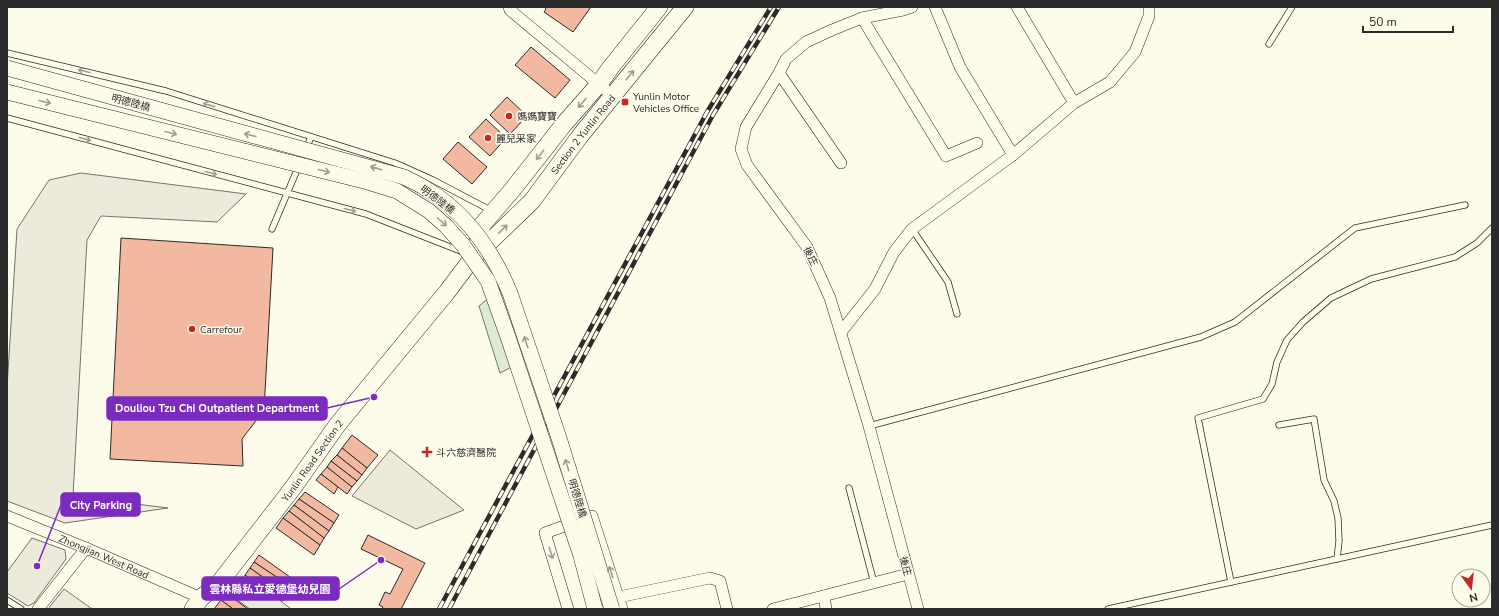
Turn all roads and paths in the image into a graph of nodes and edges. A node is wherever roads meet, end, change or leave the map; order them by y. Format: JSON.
{"nodes":[{"id":1,"x":659,"y":7,"type":"edge"},
{"id":2,"x":685,"y":7,"type":"edge"},
{"id":3,"x":912,"y":7,"type":"edge"},
{"id":4,"x":935,"y":7,"type":"edge"},
{"id":5,"x":1018,"y":7,"type":"edge"},
{"id":6,"x":1149,"y":7,"type":"edge"},
{"id":7,"x":1292,"y":7,"type":"edge"},
{"id":8,"x":511,"y":8,"type":"edge"},
{"id":9,"x":862,"y":18,"type":"junction"},
{"id":10,"x":1269,"y":44,"type":"dead end"},
{"id":11,"x":7,"y":53,"type":"edge"},
{"id":12,"x":7,"y":68,"type":"edge"},
{"id":13,"x":779,"y":73,"type":"junction"},
{"id":14,"x":599,"y":84,"type":"junction"},
{"id":15,"x":7,"y":92,"type":"edge"},
{"id":16,"x":613,"y":96,"type":"junction"},
{"id":17,"x":1074,"y":103,"type":"junction"},
{"id":18,"x":7,"y":118,"type":"edge"},
{"id":19,"x":311,"y":137,"type":"junction"},
{"id":20,"x":977,"y":142,"type":"dead end"},
{"id":21,"x":1013,"y":155,"type":"junction"},
{"id":22,"x":841,"y":163,"type":"dead end"},
{"id":23,"x":286,"y":193,"type":"junction"},
{"id":24,"x":1465,"y":205,"type":"dead end"},
{"id":25,"x":494,"y":212,"type":"junction"},
{"id":26,"x":1492,"y":228,"type":"edge"},
{"id":27,"x":272,"y":229,"type":"dead end"},
{"id":28,"x":912,"y":229,"type":"junction"},
{"id":29,"x":474,"y":256,"type":"junction"},
{"id":30,"x":957,"y":314,"type":"dead end"},
{"id":31,"x":841,"y":332,"type":"junction"},
{"id":32,"x":1279,"y":425,"type":"dead end"},
{"id":33,"x":869,"y":426,"type":"junction"},
{"id":34,"x":849,"y":488,"type":"dead end"},
{"id":35,"x":7,"y":516,"type":"edge"},
{"id":36,"x":1492,"y":525,"type":"edge"},
{"id":37,"x":86,"y":548,"type":"junction"},
{"id":38,"x":1337,"y":559,"type":"junction"},
{"id":39,"x":908,"y":574,"type":"junction"},
{"id":40,"x":1231,"y":582,"type":"junction"},
{"id":41,"x":874,"y":583,"type":"junction"},
{"id":42,"x":824,"y":596,"type":"junction"},
{"id":43,"x":7,"y":600,"type":"edge"},
{"id":44,"x":616,"y":603,"type":"edge"},
{"id":45,"x":197,"y":604,"type":"edge"},
{"id":46,"x":21,"y":609,"type":"edge"},
{"id":47,"x":38,"y":609,"type":"edge"},
{"id":48,"x":568,"y":609,"type":"edge"},
{"id":49,"x":595,"y":609,"type":"edge"},
{"id":50,"x":622,"y":609,"type":"edge"},
{"id":51,"x":727,"y":609,"type":"edge"},
{"id":52,"x":773,"y":609,"type":"edge"},
{"id":53,"x":826,"y":609,"type":"edge"},
{"id":54,"x":918,"y":609,"type":"edge"},
{"id":55,"x":1108,"y":609,"type":"edge"}],
"edges":[{"from":1,"to":14,"type":"main road","name":"Section 2 Yunlin Road"},
{"from":16,"to":2,"type":"main road","name":"Section 2 Yunlin Road","one_way":true},
{"from":3,"to":9,"type":"street","name":"後庄"},
{"from":4,"to":21,"type":"street"},
{"from":5,"to":17,"type":"street"},
{"from":6,"to":17,"type":"street"},
{"from":7,"to":10,"type":"lane"},
{"from":8,"to":14,"type":"street"},
{"from":9,"to":13,"type":"street","name":"後庄"},
{"from":9,"to":20,"type":"street"},
{"from":19,"to":11,"type":"lane","one_way":true},
{"from":44,"to":12,"type":"main road","name":"明德陸橋","one_way":true,"bridge":true},
{"from":13,"to":22,"type":"street"},
{"from":13,"to":31,"type":"street","name":"後庄"},
{"from":14,"to":16,"type":"street"},
{"from":14,"to":25,"type":"main road","name":"Section 2 Yunlin Road","one_way":true},
{"from":15,"to":49,"type":"main road","name":"明德陸橋","one_way":true,"bridge":true},
{"from":29,"to":16,"type":"main road","name":"Section 2 Yunlin Road","one_way":true},
{"from":17,"to":21,"type":"street"},
{"from":18,"to":23,"type":"lane","one_way":true},
{"from":19,"to":23,"type":"lane"},
{"from":19,"to":25,"type":"lane"},
{"from":21,"to":28,"type":"street"},
{"from":23,"to":27,"type":"lane"},
{"from":23,"to":29,"type":"lane","one_way":true},
{"from":24,"to":33,"type":"lane"},
{"from":25,"to":29,"type":"main road","name":"Yunlin Road Section 2"},
{"from":26,"to":40,"type":"lane"},
{"from":28,"to":30,"type":"lane"},
{"from":28,"to":31,"type":"street"},
{"from":29,"to":45,"type":"main road","name":"Yunlin Road Section 2"},
{"from":31,"to":33,"type":"street","name":"後庄"},
{"from":32,"to":38,"type":"lane"},
{"from":33,"to":39,"type":"street","name":"後庄"},
{"from":34,"to":41,"type":"lane"},
{"from":35,"to":37,"type":"street","name":"Zhongjian West Road"},
{"from":36,"to":38,"type":"lane"},
{"from":37,"to":45,"type":"street","name":"Zhongjian West Road"},
{"from":37,"to":47,"type":"street"},
{"from":38,"to":40,"type":"lane"},
{"from":39,"to":41,"type":"street"},
{"from":39,"to":54,"type":"street","name":"後庄"},
{"from":40,"to":55,"type":"lane"},
{"from":41,"to":42,"type":"street"},
{"from":42,"to":52,"type":"street"},
{"from":42,"to":53,"type":"street"},
{"from":43,"to":46,"type":"lane"},
{"from":44,"to":48,"type":"street","one_way":true},
{"from":44,"to":50,"type":"street"},
{"from":44,"to":51,"type":"street"}]}
